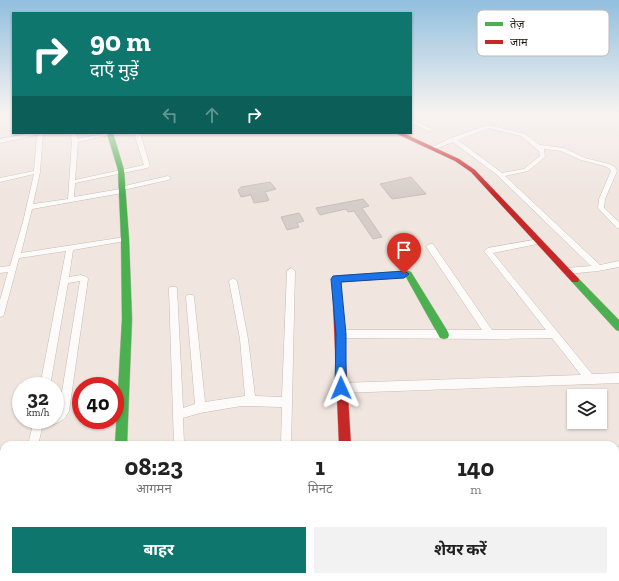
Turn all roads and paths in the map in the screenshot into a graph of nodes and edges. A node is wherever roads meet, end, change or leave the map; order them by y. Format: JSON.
{"nodes":[{"id":1,"x":39,"y":141,"type":"edge"},
{"id":2,"x":75,"y":141,"type":"edge"},
{"id":3,"x":114,"y":141,"type":"edge"},
{"id":4,"x":140,"y":141,"type":"edge"},
{"id":5,"x":417,"y":141,"type":"edge"},
{"id":6,"x":449,"y":141,"type":"edge"},
{"id":7,"x":457,"y":141,"type":"edge"},
{"id":8,"x":531,"y":141,"type":"edge"},
{"id":9,"x":539,"y":147,"type":"junction"},
{"id":10,"x":433,"y":148,"type":"junction"},
{"id":11,"x":37,"y":172,"type":"junction"},
{"id":12,"x":121,"y":172,"type":"junction"},
{"id":13,"x":501,"y":175,"type":"junction"},
{"id":14,"x":168,"y":178,"type":"dead end"},
{"id":15,"x":0,"y":180,"type":"edge"},
{"id":16,"x":73,"y":182,"type":"junction"},
{"id":17,"x":122,"y":189,"type":"junction"},
{"id":18,"x":71,"y":200,"type":"junction"},
{"id":19,"x":30,"y":207,"type":"junction"},
{"id":20,"x":619,"y":226,"type":"edge"},
{"id":21,"x":125,"y":239,"type":"junction"},
{"id":22,"x":539,"y":241,"type":"junction"},
{"id":23,"x":430,"y":246,"type":"dead end"},
{"id":24,"x":70,"y":247,"type":"junction"},
{"id":25,"x":17,"y":256,"type":"junction"},
{"id":26,"x":619,"y":264,"type":"edge"},
{"id":27,"x":14,"y":268,"type":"junction"},
{"id":28,"x":598,"y":268,"type":"junction"},
{"id":29,"x":0,"y":270,"type":"edge"},
{"id":30,"x":291,"y":270,"type":"dead end"},
{"id":31,"x":567,"y":271,"type":"junction"},
{"id":32,"x":65,"y":280,"type":"junction"},
{"id":33,"x":233,"y":281,"type":"dead end"},
{"id":34,"x":173,"y":289,"type":"dead end"},
{"id":35,"x":190,"y":296,"type":"dead end"},
{"id":36,"x":1,"y":310,"type":"edge"},
{"id":37,"x":619,"y":327,"type":"edge"},
{"id":38,"x":341,"y":334,"type":"junction"},
{"id":39,"x":555,"y":334,"type":"junction"},
{"id":40,"x":444,"y":335,"type":"junction"},
{"id":41,"x":490,"y":335,"type":"junction"},
{"id":42,"x":47,"y":377,"type":"edge"},
{"id":43,"x":619,"y":378,"type":"edge"},
{"id":44,"x":590,"y":380,"type":"junction"},
{"id":45,"x":341,"y":388,"type":"junction"},
{"id":46,"x":250,"y":401,"type":"junction"},
{"id":47,"x":287,"y":402,"type":"junction"},
{"id":48,"x":200,"y":408,"type":"junction"},
{"id":49,"x":64,"y":411,"type":"edge"},
{"id":50,"x":179,"y":414,"type":"junction"},
{"id":51,"x":36,"y":429,"type":"edge"},
{"id":52,"x":34,"y":441,"type":"edge"},
{"id":53,"x":121,"y":441,"type":"edge"},
{"id":54,"x":180,"y":441,"type":"edge"},
{"id":55,"x":286,"y":441,"type":"edge"},
{"id":56,"x":345,"y":441,"type":"edge"}],
"edges":[{"from":1,"to":11,"type":"street"},
{"from":2,"to":16,"type":"street"},
{"from":3,"to":12,"type":"street"},
{"from":4,"to":12,"type":"street"},
{"from":5,"to":10,"type":"street"},
{"from":6,"to":10,"type":"street"},
{"from":7,"to":13,"type":"street"},
{"from":8,"to":9,"type":"street"},
{"from":9,"to":13,"type":"street"},
{"from":9,"to":20,"type":"street"},
{"from":10,"to":22,"type":"street"},
{"from":11,"to":15,"type":"street"},
{"from":11,"to":19,"type":"street"},
{"from":12,"to":16,"type":"street"},
{"from":12,"to":17,"type":"street"},
{"from":13,"to":28,"type":"street"},
{"from":14,"to":17,"type":"street"},
{"from":16,"to":18,"type":"street"},
{"from":17,"to":18,"type":"street"},
{"from":17,"to":21,"type":"street"},
{"from":18,"to":19,"type":"street"},
{"from":19,"to":25,"type":"street"},
{"from":21,"to":24,"type":"street"},
{"from":21,"to":53,"type":"street"},
{"from":22,"to":31,"type":"street"},
{"from":22,"to":39,"type":"street"},
{"from":23,"to":41,"type":"street"},
{"from":24,"to":25,"type":"street"},
{"from":24,"to":32,"type":"street"},
{"from":25,"to":27,"type":"street"},
{"from":26,"to":28,"type":"street"},
{"from":27,"to":29,"type":"street"},
{"from":27,"to":36,"type":"street"},
{"from":28,"to":31,"type":"street"},
{"from":30,"to":47,"type":"street"},
{"from":31,"to":37,"type":"street"},
{"from":32,"to":42,"type":"street"},
{"from":32,"to":49,"type":"street"},
{"from":33,"to":46,"type":"street"},
{"from":34,"to":50,"type":"street"},
{"from":35,"to":48,"type":"street"},
{"from":38,"to":40,"type":"street"},
{"from":38,"to":40,"type":"street"},
{"from":38,"to":45,"type":"street"},
{"from":39,"to":41,"type":"street"},
{"from":39,"to":44,"type":"street"},
{"from":40,"to":41,"type":"street"},
{"from":43,"to":44,"type":"street"},
{"from":44,"to":45,"type":"street"},
{"from":45,"to":56,"type":"street"},
{"from":46,"to":47,"type":"street"},
{"from":46,"to":48,"type":"street"},
{"from":47,"to":55,"type":"street"},
{"from":48,"to":50,"type":"street"},
{"from":50,"to":54,"type":"street"},
{"from":51,"to":52,"type":"street"}]}
